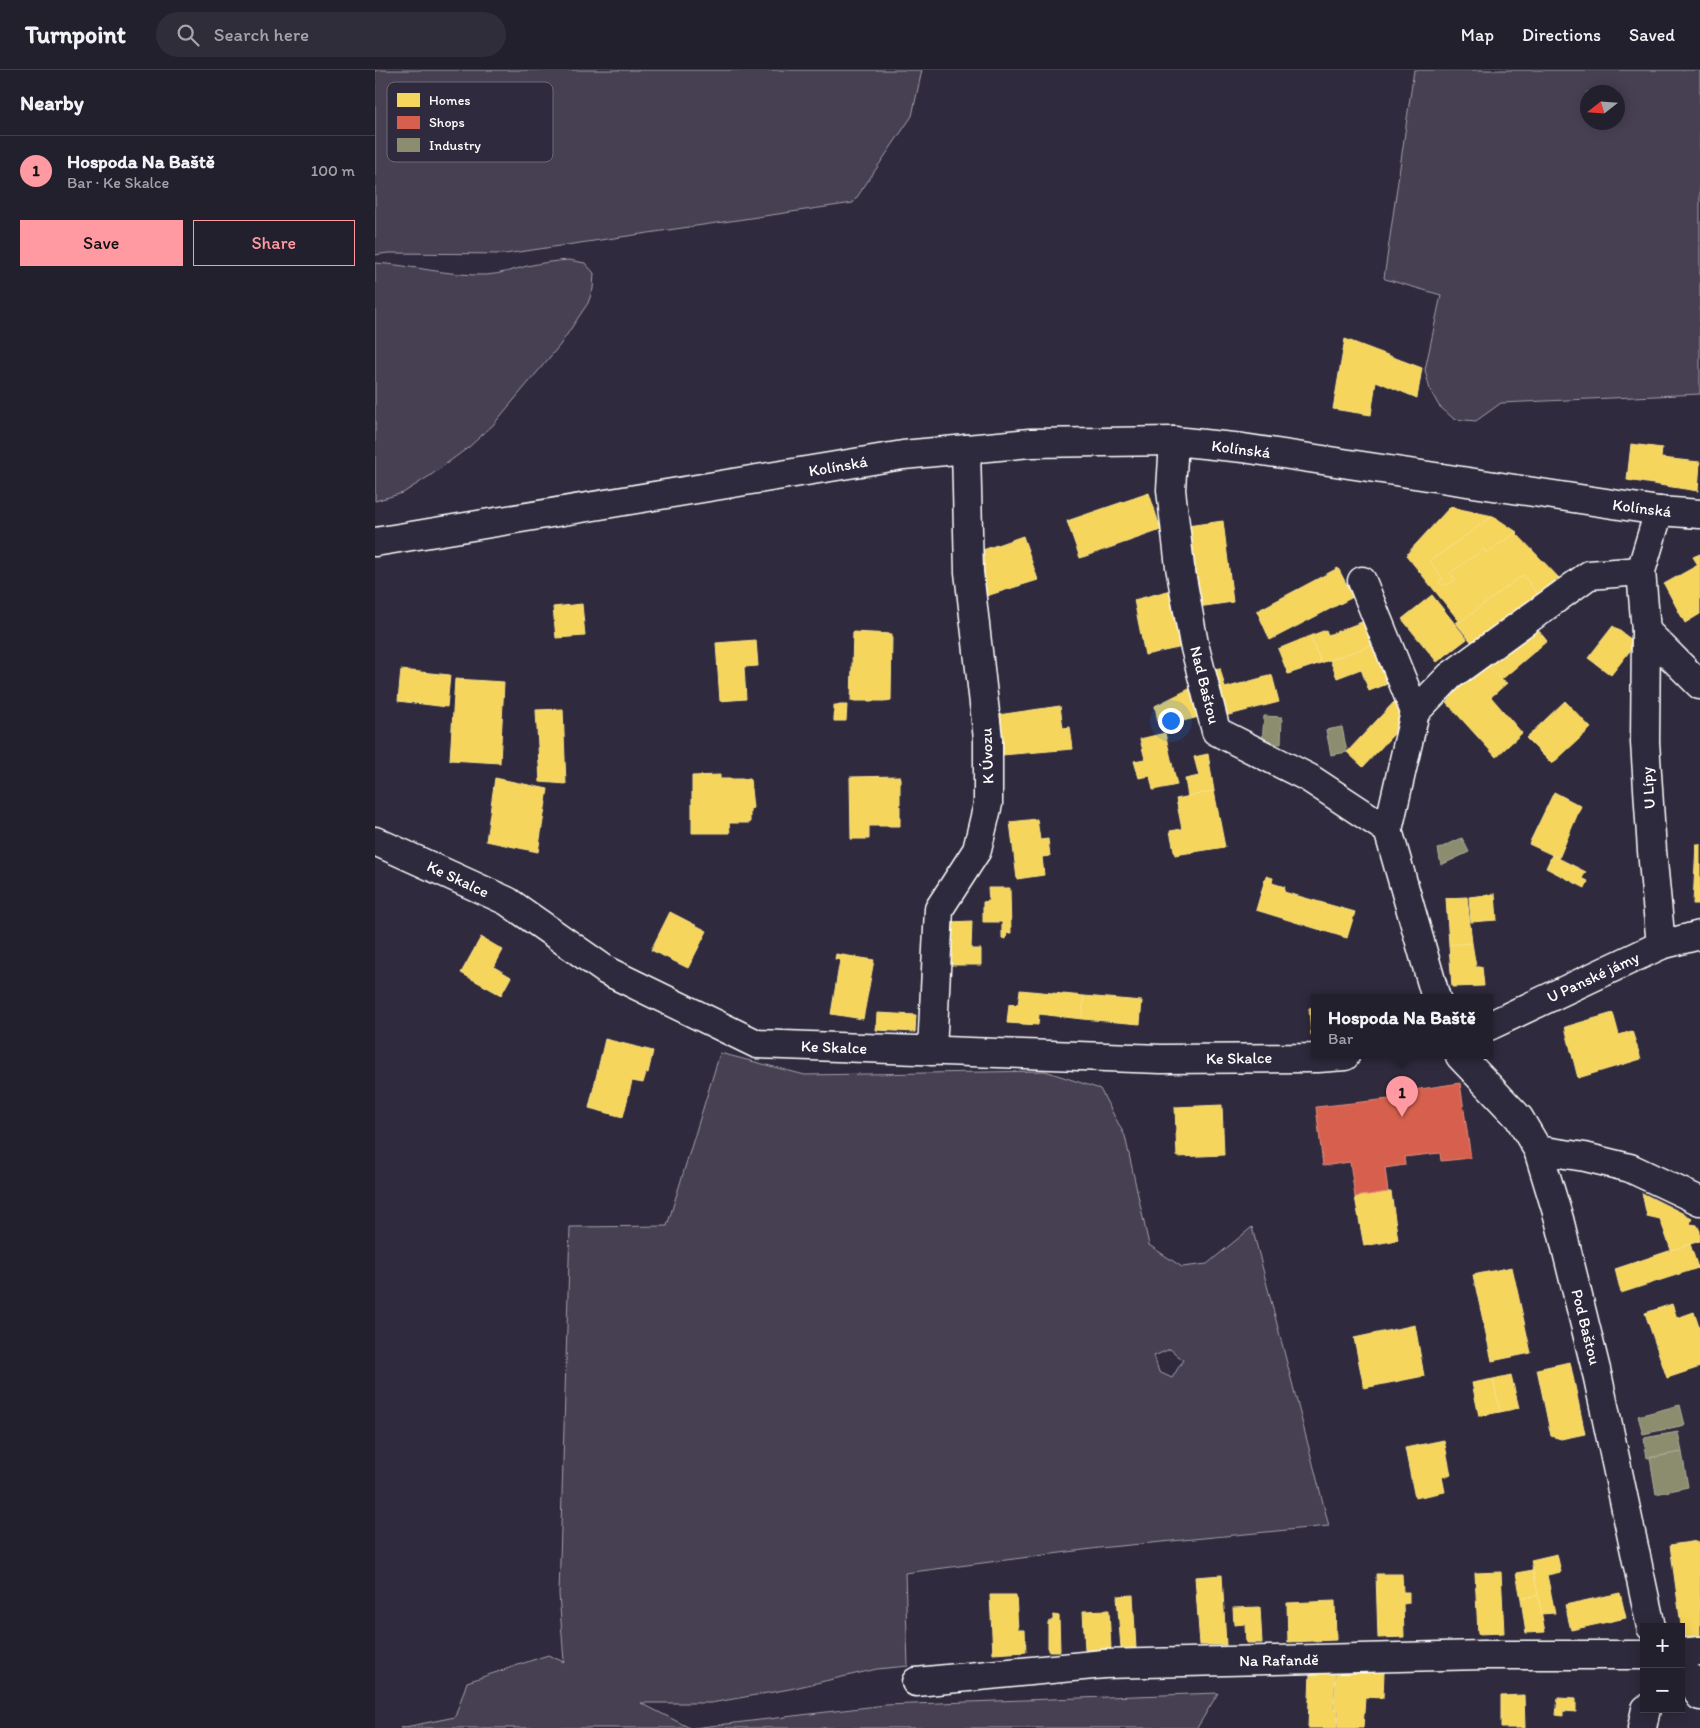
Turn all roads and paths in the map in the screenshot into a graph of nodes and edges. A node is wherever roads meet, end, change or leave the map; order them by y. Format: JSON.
{"nodes":[{"id":1,"x":1174,"y":441,"type":"junction"},
{"id":2,"x":966,"y":449,"type":"junction"},
{"id":3,"x":1659,"y":511,"type":"junction"},
{"id":4,"x":1700,"y":514,"type":"edge"},
{"id":5,"x":375,"y":542,"type":"edge"},
{"id":6,"x":1641,"y":571,"type":"junction"},
{"id":7,"x":1362,"y":582,"type":"dead end"},
{"id":8,"x":1646,"y":631,"type":"junction"},
{"id":9,"x":1700,"y":685,"type":"edge"},
{"id":10,"x":1415,"y":712,"type":"junction"},
{"id":11,"x":1387,"y":830,"type":"junction"},
{"id":12,"x":375,"y":841,"type":"edge"},
{"id":13,"x":1700,"y":935,"type":"edge"},
{"id":14,"x":1661,"y":945,"type":"junction"},
{"id":15,"x":1435,"y":994,"type":"edge"},
{"id":16,"x":1493,"y":1024,"type":"edge"},
{"id":17,"x":932,"y":1051,"type":"junction"},
{"id":18,"x":1311,"y":1057,"type":"edge"},
{"id":19,"x":1463,"y":1059,"type":"edge"},
{"id":20,"x":1538,"y":1150,"type":"junction"},
{"id":21,"x":1700,"y":1201,"type":"edge"},
{"id":22,"x":1650,"y":1623,"type":"edge"},
{"id":23,"x":1700,"y":1651,"type":"edge"},
{"id":24,"x":1685,"y":1653,"type":"edge"},
{"id":25,"x":1640,"y":1655,"type":"edge"},
{"id":26,"x":1685,"y":1674,"type":"edge"},
{"id":27,"x":916,"y":1682,"type":"dead end"},
{"id":28,"x":1700,"y":1696,"type":"edge"},
{"id":29,"x":1645,"y":1713,"type":"edge"},
{"id":30,"x":1642,"y":1728,"type":"edge"}],
"edges":[{"from":1,"to":2,"type":"street","name":"Kolínská"},
{"from":1,"to":3,"type":"street","name":"Kolínská"},
{"from":1,"to":11,"type":"street","name":"Nad Baštou"},
{"from":2,"to":5,"type":"street","name":"Kolínská"},
{"from":2,"to":17,"type":"street","name":"K Úvozu"},
{"from":3,"to":4,"type":"street","name":"Kolínská"},
{"from":3,"to":6,"type":"street","name":"U Lípy"},
{"from":6,"to":8,"type":"street","name":"U Lípy"},
{"from":6,"to":10,"type":"street"},
{"from":7,"to":10,"type":"street"},
{"from":8,"to":9,"type":"street"},
{"from":8,"to":14,"type":"street","name":"U Lípy"},
{"from":10,"to":11,"type":"street"},
{"from":11,"to":15,"type":"street"},
{"from":12,"to":17,"type":"street","name":"Ke Skalce"},
{"from":13,"to":14,"type":"street","name":"U Panské jámy"},
{"from":14,"to":16,"type":"street","name":"U Panské jámy"},
{"from":17,"to":18,"type":"street","name":"Ke Skalce"},
{"from":19,"to":20,"type":"street","name":"Pod Baštou"},
{"from":20,"to":21,"type":"street"},
{"from":20,"to":22,"type":"street","name":"Pod Baštou"},
{"from":23,"to":24,"type":"street"},
{"from":25,"to":27,"type":"street","name":"Na Rafandě"},
{"from":26,"to":28,"type":"street"},
{"from":29,"to":30,"type":"street"}]}
